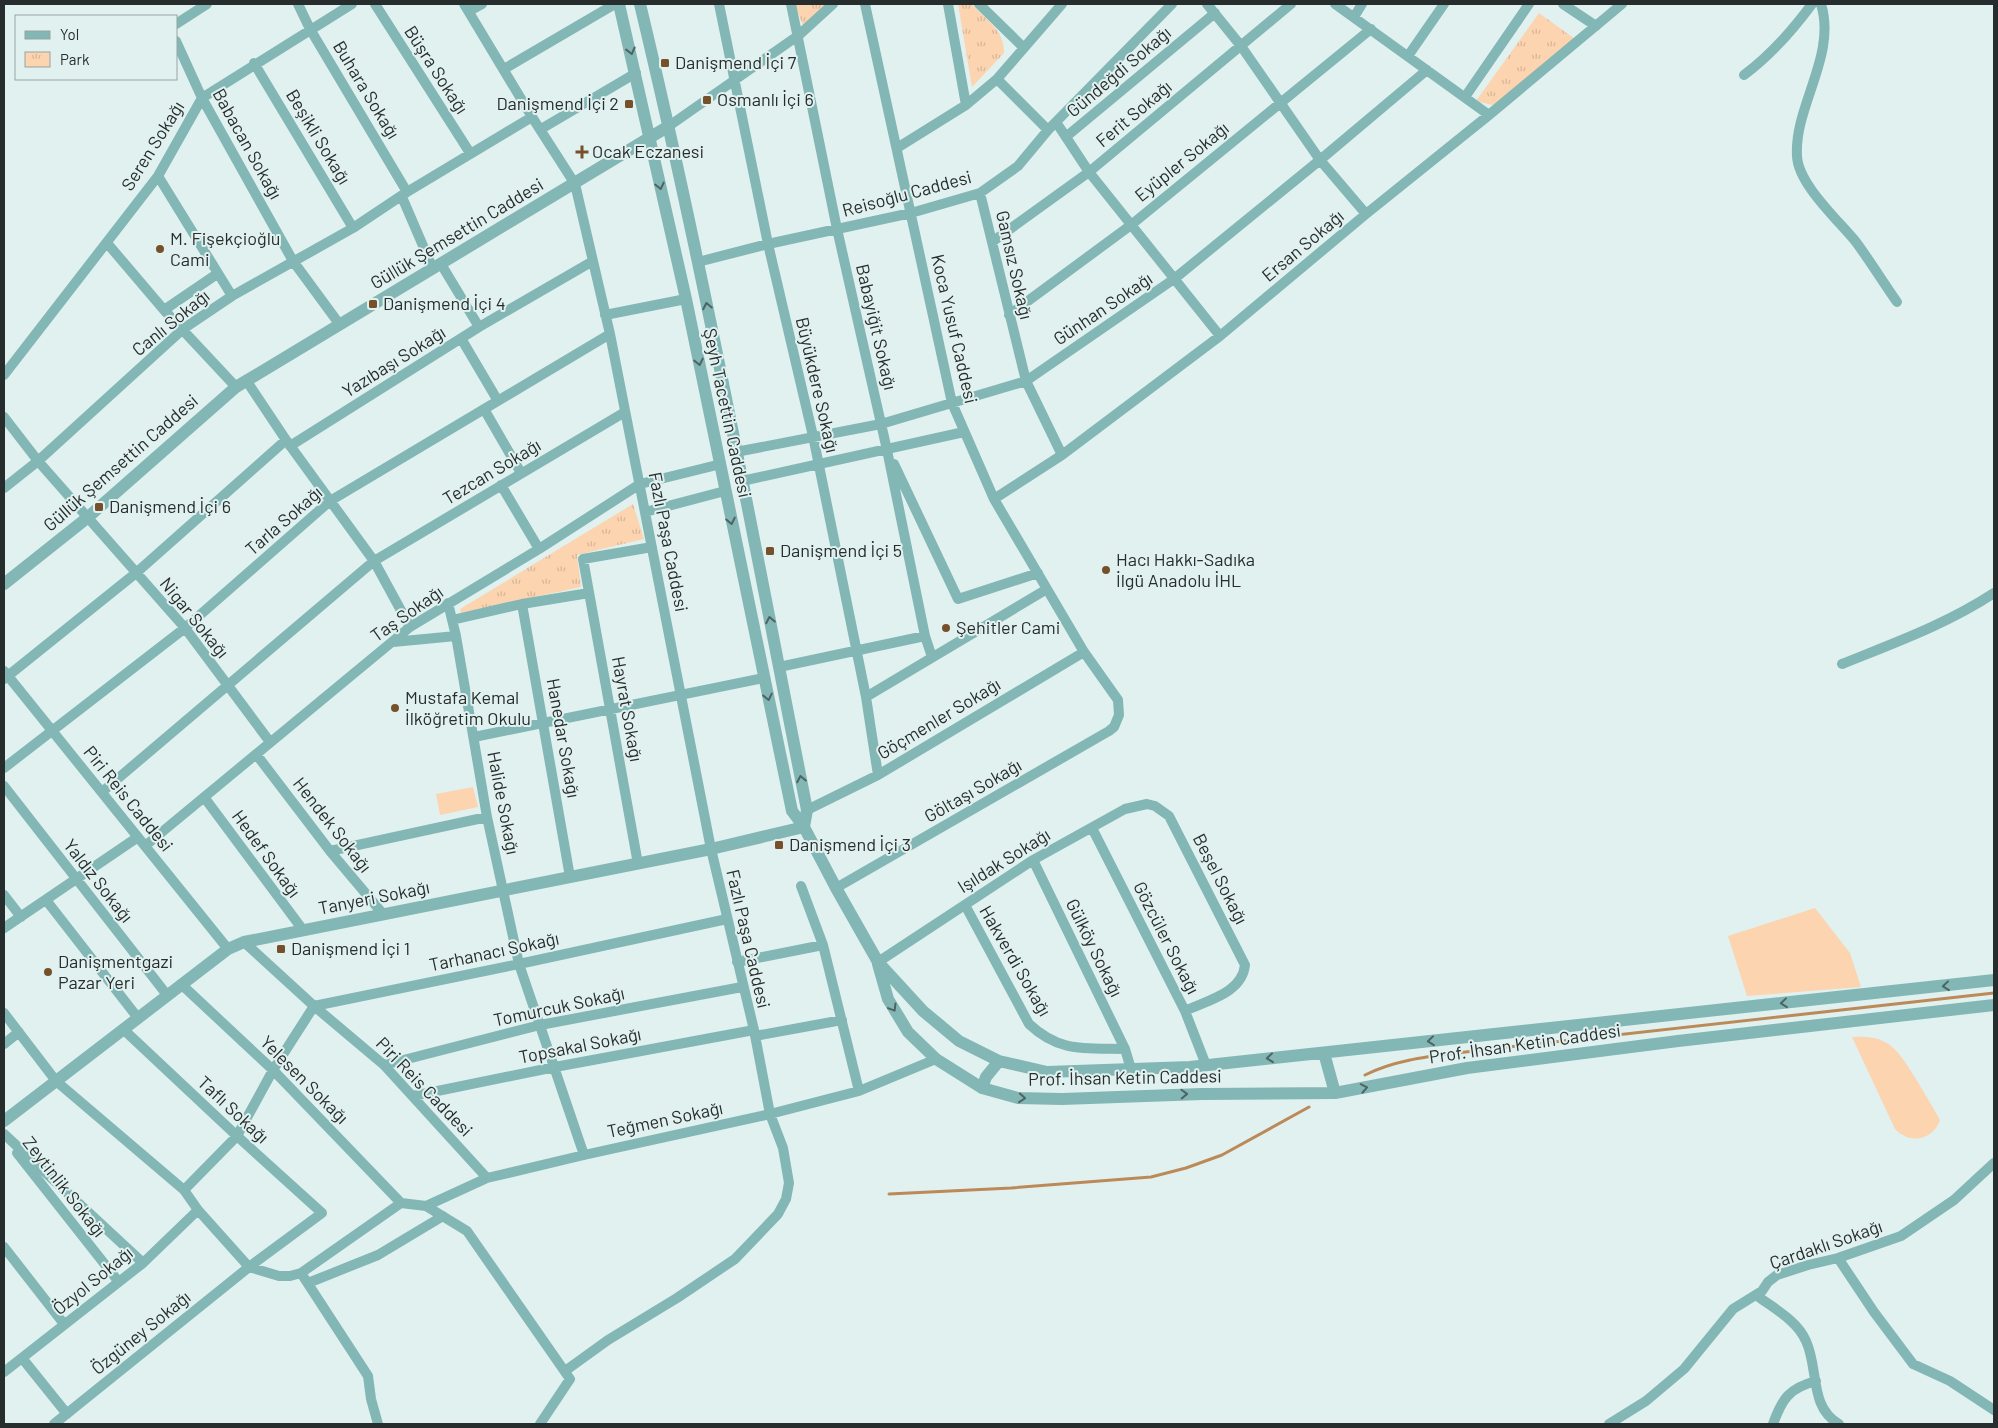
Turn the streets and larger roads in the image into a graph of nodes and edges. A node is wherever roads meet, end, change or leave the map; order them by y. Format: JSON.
{"nodes":[{"id":1,"x":208,"y":4,"type":"edge"},
{"id":2,"x":298,"y":4,"type":"edge"},
{"id":3,"x":352,"y":4,"type":"edge"},
{"id":4,"x":375,"y":4,"type":"edge"},
{"id":5,"x":482,"y":4,"type":"edge"},
{"id":6,"x":615,"y":4,"type":"edge"},
{"id":7,"x":619,"y":4,"type":"edge"},
{"id":8,"x":640,"y":4,"type":"edge"},
{"id":9,"x":719,"y":4,"type":"edge"},
{"id":10,"x":791,"y":4,"type":"edge"},
{"id":11,"x":833,"y":4,"type":"edge"},
{"id":12,"x":865,"y":4,"type":"edge"},
{"id":13,"x":948,"y":4,"type":"edge"},
{"id":14,"x":979,"y":4,"type":"edge"},
{"id":15,"x":1062,"y":4,"type":"edge"},
{"id":16,"x":1172,"y":4,"type":"edge"},
{"id":17,"x":1207,"y":4,"type":"edge"},
{"id":18,"x":1291,"y":4,"type":"edge"},
{"id":19,"x":1336,"y":4,"type":"edge"},
{"id":20,"x":1362,"y":4,"type":"edge"},
{"id":21,"x":1444,"y":4,"type":"edge"},
{"id":22,"x":1530,"y":4,"type":"edge"},
{"id":23,"x":1563,"y":4,"type":"edge"},
{"id":24,"x":1622,"y":4,"type":"edge"},
{"id":25,"x":1812,"y":4,"type":"edge"},
{"id":26,"x":1821,"y":4,"type":"edge"},
{"id":27,"x":467,"y":8,"type":"edge"},
{"id":28,"x":1613,"y":8,"type":"edge"},
{"id":29,"x":1214,"y":13,"type":"junction"},
{"id":30,"x":1354,"y":17,"type":"junction"},
{"id":31,"x":178,"y":23,"type":"edge"},
{"id":32,"x":1596,"y":26,"type":"junction"},
{"id":33,"x":310,"y":29,"type":"junction"},
{"id":34,"x":1371,"y":29,"type":"junction"},
{"id":35,"x":799,"y":36,"type":"junction"},
{"id":36,"x":178,"y":45,"type":"edge"},
{"id":37,"x":1241,"y":46,"type":"junction"},
{"id":38,"x":1023,"y":47,"type":"junction"},
{"id":39,"x":1408,"y":56,"type":"junction"},
{"id":40,"x":254,"y":63,"type":"junction"},
{"id":41,"x":504,"y":69,"type":"junction"},
{"id":42,"x":1427,"y":70,"type":"junction"},
{"id":43,"x":636,"y":73,"type":"junction"},
{"id":44,"x":1744,"y":75,"type":"dead end"},
{"id":45,"x":997,"y":78,"type":"junction"},
{"id":46,"x":735,"y":80,"type":"junction"},
{"id":47,"x":1464,"y":97,"type":"junction"},
{"id":48,"x":202,"y":98,"type":"junction"},
{"id":49,"x":1280,"y":102,"type":"junction"},
{"id":50,"x":966,"y":105,"type":"junction"},
{"id":51,"x":1489,"y":115,"type":"junction"},
{"id":52,"x":532,"y":117,"type":"junction"},
{"id":53,"x":1056,"y":122,"type":"junction"},
{"id":54,"x":669,"y":126,"type":"junction"},
{"id":55,"x":541,"y":130,"type":"junction"},
{"id":56,"x":1048,"y":130,"type":"junction"},
{"id":57,"x":1068,"y":136,"type":"junction"},
{"id":58,"x":649,"y":138,"type":"junction"},
{"id":59,"x":897,"y":148,"type":"junction"},
{"id":60,"x":470,"y":153,"type":"junction"},
{"id":61,"x":1320,"y":160,"type":"junction"},
{"id":62,"x":1089,"y":172,"type":"junction"},
{"id":63,"x":158,"y":176,"type":"junction"},
{"id":64,"x":575,"y":184,"type":"junction"},
{"id":65,"x":980,"y":193,"type":"junction"},
{"id":66,"x":404,"y":194,"type":"junction"},
{"id":67,"x":911,"y":213,"type":"junction"},
{"id":68,"x":1366,"y":214,"type":"junction"},
{"id":69,"x":1131,"y":225,"type":"junction"},
{"id":70,"x":353,"y":228,"type":"junction"},
{"id":71,"x":836,"y":229,"type":"junction"},
{"id":72,"x":992,"y":242,"type":"junction"},
{"id":73,"x":107,"y":243,"type":"junction"},
{"id":74,"x":768,"y":244,"type":"junction"},
{"id":75,"x":293,"y":261,"type":"junction"},
{"id":76,"x":593,"y":261,"type":"junction"},
{"id":77,"x":698,"y":262,"type":"junction"},
{"id":78,"x":437,"y":266,"type":"junction"},
{"id":79,"x":217,"y":274,"type":"junction"},
{"id":80,"x":1174,"y":279,"type":"junction"},
{"id":81,"x":232,"y":296,"type":"junction"},
{"id":82,"x":686,"y":299,"type":"junction"},
{"id":83,"x":1897,"y":302,"type":"dead end"},
{"id":84,"x":164,"y":310,"type":"junction"},
{"id":85,"x":605,"y":315,"type":"junction"},
{"id":86,"x":1009,"y":315,"type":"junction"},
{"id":87,"x":340,"y":325,"type":"junction"},
{"id":88,"x":479,"y":327,"type":"junction"},
{"id":89,"x":183,"y":329,"type":"junction"},
{"id":90,"x":610,"y":334,"type":"junction"},
{"id":91,"x":1220,"y":336,"type":"junction"},
{"id":92,"x":462,"y":340,"type":"junction"},
{"id":93,"x":4,"y":375,"type":"edge"},
{"id":94,"x":1026,"y":381,"type":"junction"},
{"id":95,"x":241,"y":384,"type":"junction"},
{"id":96,"x":498,"y":401,"type":"junction"},
{"id":97,"x":952,"y":403,"type":"junction"},
{"id":98,"x":484,"y":409,"type":"junction"},
{"id":99,"x":625,"y":412,"type":"junction"},
{"id":100,"x":4,"y":417,"type":"edge"},
{"id":101,"x":881,"y":424,"type":"junction"},
{"id":102,"x":964,"y":432,"type":"junction"},
{"id":103,"x":813,"y":436,"type":"junction"},
{"id":104,"x":288,"y":443,"type":"junction"},
{"id":105,"x":887,"y":450,"type":"junction"},
{"id":106,"x":736,"y":452,"type":"junction"},
{"id":107,"x":1062,"y":455,"type":"junction"},
{"id":108,"x":38,"y":461,"type":"junction"},
{"id":109,"x":721,"y":464,"type":"junction"},
{"id":110,"x":818,"y":464,"type":"junction"},
{"id":111,"x":521,"y":473,"type":"junction"},
{"id":112,"x":742,"y":481,"type":"junction"},
{"id":113,"x":640,"y":484,"type":"junction"},
{"id":114,"x":501,"y":485,"type":"junction"},
{"id":115,"x":4,"y":488,"type":"edge"},
{"id":116,"x":725,"y":490,"type":"junction"},
{"id":117,"x":994,"y":499,"type":"junction"},
{"id":118,"x":330,"y":500,"type":"junction"},
{"id":119,"x":645,"y":512,"type":"junction"},
{"id":120,"x":87,"y":518,"type":"junction"},
{"id":121,"x":652,"y":546,"type":"junction"},
{"id":122,"x":539,"y":549,"type":"junction"},
{"id":123,"x":374,"y":560,"type":"junction"},
{"id":124,"x":136,"y":573,"type":"junction"},
{"id":125,"x":1038,"y":573,"type":"junction"},
{"id":126,"x":4,"y":584,"type":"edge"},
{"id":127,"x":1047,"y":588,"type":"junction"},
{"id":128,"x":589,"y":593,"type":"junction"},
{"id":129,"x":1994,"y":593,"type":"edge"},
{"id":130,"x":448,"y":603,"type":"junction"},
{"id":131,"x":522,"y":604,"type":"junction"},
{"id":132,"x":452,"y":620,"type":"junction"},
{"id":133,"x":410,"y":627,"type":"junction"},
{"id":134,"x":185,"y":628,"type":"junction"},
{"id":135,"x":456,"y":636,"type":"junction"},
{"id":136,"x":925,"y":636,"type":"junction"},
{"id":137,"x":392,"y":642,"type":"junction"},
{"id":138,"x":855,"y":650,"type":"junction"},
{"id":139,"x":1084,"y":652,"type":"junction"},
{"id":140,"x":932,"y":656,"type":"junction"},
{"id":141,"x":1842,"y":664,"type":"dead end"},
{"id":142,"x":779,"y":667,"type":"junction"},
{"id":143,"x":5,"y":675,"type":"edge"},
{"id":144,"x":764,"y":678,"type":"junction"},
{"id":145,"x":228,"y":687,"type":"junction"},
{"id":146,"x":681,"y":695,"type":"junction"},
{"id":147,"x":866,"y":698,"type":"junction"},
{"id":148,"x":610,"y":710,"type":"junction"},
{"id":149,"x":1119,"y":715,"type":"joint"},
{"id":150,"x":544,"y":723,"type":"junction"},
{"id":151,"x":53,"y":732,"type":"junction"},
{"id":152,"x":474,"y":737,"type":"junction"},
{"id":153,"x":270,"y":742,"type":"junction"},
{"id":154,"x":256,"y":754,"type":"junction"},
{"id":155,"x":4,"y":768,"type":"edge"},
{"id":156,"x":878,"y":775,"type":"junction"},
{"id":157,"x":4,"y":786,"type":"edge"},
{"id":158,"x":102,"y":792,"type":"junction"},
{"id":159,"x":204,"y":797,"type":"junction"},
{"id":160,"x":1155,"y":806,"type":"joint"},
{"id":161,"x":807,"y":810,"type":"junction"},
{"id":162,"x":488,"y":818,"type":"junction"},
{"id":163,"x":804,"y":827,"type":"junction"},
{"id":164,"x":1092,"y":828,"type":"junction"},
{"id":165,"x":138,"y":837,"type":"junction"},
{"id":166,"x":145,"y":846,"type":"junction"},
{"id":167,"x":330,"y":850,"type":"junction"},
{"id":168,"x":711,"y":850,"type":"junction"},
{"id":169,"x":1034,"y":860,"type":"junction"},
{"id":170,"x":638,"y":864,"type":"junction"},
{"id":171,"x":570,"y":877,"type":"junction"},
{"id":172,"x":76,"y":880,"type":"junction"},
{"id":173,"x":801,"y":886,"type":"dead end"},
{"id":174,"x":836,"y":888,"type":"junction"},
{"id":175,"x":504,"y":890,"type":"junction"},
{"id":176,"x":4,"y":895,"type":"edge"},
{"id":177,"x":46,"y":900,"type":"junction"},
{"id":178,"x":965,"y":905,"type":"junction"},
{"id":179,"x":383,"y":914,"type":"junction"},
{"id":180,"x":21,"y":916,"type":"junction"},
{"id":181,"x":727,"y":919,"type":"junction"},
{"id":182,"x":4,"y":928,"type":"edge"},
{"id":183,"x":303,"y":930,"type":"junction"},
{"id":184,"x":244,"y":942,"type":"junction"},
{"id":185,"x":823,"y":945,"type":"junction"},
{"id":186,"x":228,"y":949,"type":"junction"},
{"id":187,"x":737,"y":962,"type":"junction"},
{"id":188,"x":878,"y":962,"type":"junction"},
{"id":189,"x":519,"y":964,"type":"junction"},
{"id":190,"x":1994,"y":980,"type":"edge"},
{"id":191,"x":182,"y":984,"type":"junction"},
{"id":192,"x":742,"y":987,"type":"junction"},
{"id":193,"x":167,"y":996,"type":"junction"},
{"id":194,"x":1994,"y":1005,"type":"edge"},
{"id":195,"x":314,"y":1006,"type":"junction"},
{"id":196,"x":1185,"y":1011,"type":"junction"},
{"id":197,"x":4,"y":1013,"type":"edge"},
{"id":198,"x":138,"y":1018,"type":"junction"},
{"id":199,"x":842,"y":1020,"type":"junction"},
{"id":200,"x":540,"y":1025,"type":"junction"},
{"id":201,"x":123,"y":1029,"type":"junction"},
{"id":202,"x":19,"y":1032,"type":"junction"},
{"id":203,"x":754,"y":1033,"type":"junction"},
{"id":204,"x":4,"y":1044,"type":"edge"},
{"id":205,"x":1125,"y":1049,"type":"junction"},
{"id":206,"x":1324,"y":1052,"type":"junction"},
{"id":207,"x":936,"y":1059,"type":"junction"},
{"id":208,"x":999,"y":1061,"type":"junction"},
{"id":209,"x":384,"y":1064,"type":"junction"},
{"id":210,"x":1206,"y":1065,"type":"junction"},
{"id":211,"x":555,"y":1067,"type":"junction"},
{"id":212,"x":1132,"y":1069,"type":"junction"},
{"id":213,"x":273,"y":1070,"type":"junction"},
{"id":214,"x":56,"y":1081,"type":"junction"},
{"id":215,"x":982,"y":1088,"type":"junction"},
{"id":216,"x":859,"y":1091,"type":"junction"},
{"id":217,"x":1335,"y":1093,"type":"junction"},
{"id":218,"x":413,"y":1096,"type":"junction"},
{"id":219,"x":770,"y":1114,"type":"junction"},
{"id":220,"x":4,"y":1121,"type":"edge"},
{"id":221,"x":4,"y":1135,"type":"edge"},
{"id":222,"x":237,"y":1136,"type":"junction"},
{"id":223,"x":584,"y":1155,"type":"junction"},
{"id":224,"x":1994,"y":1163,"type":"edge"},
{"id":225,"x":487,"y":1178,"type":"junction"},
{"id":226,"x":184,"y":1190,"type":"junction"},
{"id":227,"x":401,"y":1203,"type":"junction"},
{"id":228,"x":426,"y":1206,"type":"junction"},
{"id":229,"x":198,"y":1210,"type":"junction"},
{"id":230,"x":322,"y":1213,"type":"joint"},
{"id":231,"x":443,"y":1216,"type":"junction"},
{"id":232,"x":4,"y":1247,"type":"edge"},
{"id":233,"x":1838,"y":1258,"type":"junction"},
{"id":234,"x":143,"y":1262,"type":"junction"},
{"id":235,"x":249,"y":1267,"type":"junction"},
{"id":236,"x":301,"y":1273,"type":"junction"},
{"id":237,"x":118,"y":1281,"type":"junction"},
{"id":238,"x":308,"y":1283,"type":"junction"},
{"id":239,"x":1756,"y":1295,"type":"junction"},
{"id":240,"x":64,"y":1324,"type":"junction"},
{"id":241,"x":22,"y":1358,"type":"junction"},
{"id":242,"x":5,"y":1369,"type":"edge"},
{"id":243,"x":565,"y":1371,"type":"junction"},
{"id":244,"x":1816,"y":1381,"type":"junction"},
{"id":245,"x":1994,"y":1410,"type":"edge"},
{"id":246,"x":67,"y":1414,"type":"junction"},
{"id":247,"x":54,"y":1424,"type":"edge"},
{"id":248,"x":378,"y":1424,"type":"edge"},
{"id":249,"x":540,"y":1424,"type":"edge"},
{"id":250,"x":1609,"y":1424,"type":"edge"},
{"id":251,"x":1773,"y":1424,"type":"edge"},
{"id":252,"x":1838,"y":1424,"type":"edge"}],
"edges":[{"from":1,"to":31,"type":"street"},
{"from":2,"to":33,"type":"street","name":"Buhara Sokağı"},
{"from":3,"to":33,"type":"street","name":"Seren Sokağı"},
{"from":4,"to":60,"type":"street","name":"Büşra Sokağı"},
{"from":5,"to":27,"type":"street"},
{"from":6,"to":41,"type":"street"},
{"from":7,"to":43,"type":"street","name":"Şeyh Tacettin Caddesi","one_way":true},
{"from":8,"to":54,"type":"street","name":"Şeyh Tacettin Caddesi"},
{"from":9,"to":46,"type":"street","name":"Büyükdere Sokağı"},
{"from":10,"to":35,"type":"street","name":"Babayiğit Sokağı"},
{"from":11,"to":35,"type":"street"},
{"from":12,"to":59,"type":"street","name":"Koca Yusuf Caddesi"},
{"from":13,"to":50,"type":"street"},
{"from":14,"to":38,"type":"street"},
{"from":15,"to":38,"type":"street"},
{"from":16,"to":53,"type":"street","name":"Reisoğlu Caddesi"},
{"from":17,"to":29,"type":"street"},
{"from":18,"to":37,"type":"street","name":"Ferit Sokağı"},
{"from":19,"to":30,"type":"street"},
{"from":20,"to":30,"type":"street"},
{"from":21,"to":39,"type":"street"},
{"from":22,"to":47,"type":"street"},
{"from":23,"to":32,"type":"street"},
{"from":24,"to":28,"type":"street","name":"Ersan Sokağı"},
{"from":25,"to":44,"type":"street"},
{"from":26,"to":83,"type":"street"},
{"from":27,"to":41,"type":"street","name":"Fazlı Paşa Caddesi"},
{"from":28,"to":32,"type":"street","name":"Ersan Sokağı"},
{"from":29,"to":37,"type":"street"},
{"from":29,"to":57,"type":"street","name":"Gündeğdi Sokağı"},
{"from":30,"to":34,"type":"street"},
{"from":32,"to":51,"type":"street","name":"Ersan Sokağı"},
{"from":33,"to":40,"type":"street","name":"Seren Sokağı"},
{"from":33,"to":66,"type":"street","name":"Buhara Sokağı"},
{"from":34,"to":39,"type":"street"},
{"from":34,"to":49,"type":"street","name":"Eyüpler Sokağı"},
{"from":35,"to":46,"type":"street"},
{"from":35,"to":71,"type":"street","name":"Babayiğit Sokağı"},
{"from":36,"to":48,"type":"street","name":"Babacan Sokağı"},
{"from":37,"to":49,"type":"street"},
{"from":37,"to":62,"type":"street","name":"Ferit Sokağı"},
{"from":38,"to":45,"type":"street"},
{"from":39,"to":42,"type":"street"},
{"from":40,"to":48,"type":"street","name":"Seren Sokağı"},
{"from":40,"to":70,"type":"street","name":"Beşikli Sokağı"},
{"from":41,"to":52,"type":"street","name":"Fazlı Paşa Caddesi"},
{"from":42,"to":47,"type":"street"},
{"from":42,"to":61,"type":"street","name":"Günhan Sokağı"},
{"from":43,"to":55,"type":"street"},
{"from":43,"to":58,"type":"street","name":"Şeyh Tacettin Caddesi"},
{"from":45,"to":50,"type":"street"},
{"from":45,"to":56,"type":"street"},
{"from":46,"to":54,"type":"street"},
{"from":46,"to":74,"type":"street","name":"Büyükdere Sokağı"},
{"from":47,"to":51,"type":"street"},
{"from":48,"to":63,"type":"street","name":"Seren Sokağı"},
{"from":48,"to":75,"type":"street","name":"Babacan Sokağı"},
{"from":49,"to":61,"type":"street"},
{"from":49,"to":69,"type":"street","name":"Eyüpler Sokağı"},
{"from":50,"to":59,"type":"street"},
{"from":51,"to":68,"type":"street","name":"Ersan Sokağı"},
{"from":52,"to":55,"type":"street","name":"Fazlı Paşa Caddesi"},
{"from":52,"to":60,"type":"street","name":"Canlı Sokağı"},
{"from":53,"to":56,"type":"street","name":"Reisoğlu Caddesi"},
{"from":53,"to":57,"type":"street"},
{"from":54,"to":58,"type":"street","name":"Güllük Şemsettin Caddesi"},
{"from":54,"to":77,"type":"street","name":"Şeyh Tacettin Caddesi"},
{"from":55,"to":64,"type":"street","name":"Fazlı Paşa Caddesi"},
{"from":56,"to":65,"type":"street","name":"Reisoğlu Caddesi"},
{"from":57,"to":62,"type":"street"},
{"from":58,"to":64,"type":"street","name":"Güllük Şemsettin Caddesi"},
{"from":58,"to":82,"type":"street","name":"Şeyh Tacettin Caddesi","one_way":true},
{"from":59,"to":67,"type":"street","name":"Koca Yusuf Caddesi"},
{"from":60,"to":66,"type":"street","name":"Canlı Sokağı"},
{"from":61,"to":68,"type":"street"},
{"from":61,"to":80,"type":"street","name":"Günhan Sokağı"},
{"from":62,"to":69,"type":"street"},
{"from":62,"to":72,"type":"street","name":"Ferit Sokağı"},
{"from":63,"to":73,"type":"street","name":"Seren Sokağı"},
{"from":63,"to":79,"type":"street"},
{"from":64,"to":76,"type":"street","name":"Fazlı Paşa Caddesi"},
{"from":64,"to":78,"type":"street","name":"Güllük Şemsettin Caddesi"},
{"from":65,"to":67,"type":"street","name":"Reisoğlu Caddesi"},
{"from":65,"to":72,"type":"street","name":"Gamsız Sokağı"},
{"from":66,"to":70,"type":"street","name":"Canlı Sokağı"},
{"from":66,"to":78,"type":"street","name":"Buhara Sokağı"},
{"from":67,"to":71,"type":"street","name":"Reisoğlu Caddesi"},
{"from":67,"to":97,"type":"street","name":"Koca Yusuf Caddesi"},
{"from":68,"to":91,"type":"street","name":"Ersan Sokağı"},
{"from":69,"to":80,"type":"street"},
{"from":69,"to":86,"type":"street","name":"Eyüpler Sokağı"},
{"from":70,"to":75,"type":"street","name":"Canlı Sokağı"},
{"from":71,"to":74,"type":"street","name":"Reisoğlu Caddesi"},
{"from":71,"to":101,"type":"street","name":"Babayiğit Sokağı"},
{"from":72,"to":86,"type":"street","name":"Gamsız Sokağı"},
{"from":73,"to":84,"type":"street"},
{"from":73,"to":93,"type":"street","name":"Seren Sokağı"},
{"from":74,"to":77,"type":"street","name":"Reisoğlu Caddesi"},
{"from":74,"to":103,"type":"street","name":"Büyükdere Sokağı"},
{"from":75,"to":81,"type":"street","name":"Canlı Sokağı"},
{"from":75,"to":87,"type":"street","name":"Babacan Sokağı"},
{"from":76,"to":85,"type":"street","name":"Fazlı Paşa Caddesi"},
{"from":76,"to":88,"type":"street","name":"Yazıbaşı Sokağı"},
{"from":106,"to":77,"type":"street","name":"Şeyh Tacettin Caddesi","one_way":true},
{"from":78,"to":87,"type":"street","name":"Güllük Şemsettin Caddesi"},
{"from":78,"to":88,"type":"street","name":"Buhara Sokağı"},
{"from":79,"to":81,"type":"street"},
{"from":79,"to":84,"type":"street"},
{"from":80,"to":91,"type":"street"},
{"from":80,"to":94,"type":"street","name":"Günhan Sokağı"},
{"from":81,"to":89,"type":"street","name":"Canlı Sokağı"},
{"from":82,"to":85,"type":"street"},
{"from":82,"to":109,"type":"street","name":"Şeyh Tacettin Caddesi","one_way":true},
{"from":84,"to":89,"type":"street"},
{"from":85,"to":90,"type":"street","name":"Fazlı Paşa Caddesi"},
{"from":86,"to":94,"type":"street","name":"Gamsız Sokağı"},
{"from":87,"to":95,"type":"street","name":"Güllük Şemsettin Caddesi"},
{"from":88,"to":92,"type":"street","name":"Yazıbaşı Sokağı"},
{"from":89,"to":95,"type":"street"},
{"from":89,"to":108,"type":"street","name":"Canlı Sokağı"},
{"from":90,"to":96,"type":"street","name":"Tarla Sokağı"},
{"from":90,"to":99,"type":"street","name":"Fazlı Paşa Caddesi"},
{"from":91,"to":107,"type":"street","name":"Ersan Sokağı"},
{"from":92,"to":96,"type":"street"},
{"from":92,"to":104,"type":"street","name":"Yazıbaşı Sokağı"},
{"from":94,"to":97,"type":"street","name":"Günhan Sokağı"},
{"from":94,"to":107,"type":"street","name":"Gamsız Sokağı"},
{"from":95,"to":104,"type":"street"},
{"from":95,"to":120,"type":"street","name":"Güllük Şemsettin Caddesi"},
{"from":96,"to":98,"type":"street","name":"Tarla Sokağı"},
{"from":97,"to":101,"type":"street","name":"Günhan Sokağı"},
{"from":97,"to":102,"type":"street","name":"Koca Yusuf Caddesi"},
{"from":98,"to":111,"type":"street"},
{"from":98,"to":118,"type":"street","name":"Tarla Sokağı"},
{"from":99,"to":111,"type":"street","name":"Tezcan Sokağı"},
{"from":99,"to":113,"type":"street","name":"Fazlı Paşa Caddesi"},
{"from":100,"to":108,"type":"street","name":"Nigar Sokağı"},
{"from":101,"to":103,"type":"street","name":"Günhan Sokağı"},
{"from":101,"to":105,"type":"street","name":"Babayiğit Sokağı"},
{"from":102,"to":105,"type":"street"},
{"from":102,"to":117,"type":"street","name":"Koca Yusuf Caddesi"},
{"from":103,"to":106,"type":"street","name":"Günhan Sokağı"},
{"from":103,"to":110,"type":"street","name":"Büyükdere Sokağı"},
{"from":104,"to":118,"type":"street"},
{"from":104,"to":124,"type":"street","name":"Yazıbaşı Sokağı"},
{"from":105,"to":110,"type":"street"},
{"from":105,"to":125,"type":"street"},
{"from":105,"to":136,"type":"street","name":"Babayiğit Sokağı"},
{"from":106,"to":112,"type":"street","name":"Şeyh Tacettin Caddesi"},
{"from":107,"to":117,"type":"street","name":"Ersan Sokağı"},
{"from":108,"to":115,"type":"street","name":"Canlı Sokağı"},
{"from":108,"to":120,"type":"street","name":"Nigar Sokağı"},
{"from":109,"to":113,"type":"street","name":"Taş Sokağı"},
{"from":109,"to":116,"type":"street","name":"Şeyh Tacettin Caddesi"},
{"from":110,"to":112,"type":"street"},
{"from":110,"to":138,"type":"street","name":"Büyükdere Sokağı"},
{"from":111,"to":114,"type":"street","name":"Tezcan Sokağı"},
{"from":142,"to":112,"type":"street","name":"Şeyh Tacettin Caddesi","one_way":true},
{"from":113,"to":119,"type":"street","name":"Fazlı Paşa Caddesi"},
{"from":113,"to":122,"type":"street","name":"Taş Sokağı"},
{"from":114,"to":122,"type":"street"},
{"from":114,"to":123,"type":"street","name":"Tezcan Sokağı"},
{"from":116,"to":119,"type":"street"},
{"from":116,"to":144,"type":"street","name":"Şeyh Tacettin Caddesi","one_way":true},
{"from":117,"to":125,"type":"street","name":"Koca Yusuf Caddesi"},
{"from":118,"to":123,"type":"street"},
{"from":118,"to":134,"type":"street","name":"Tarla Sokağı"},
{"from":119,"to":121,"type":"street","name":"Fazlı Paşa Caddesi"},
{"from":120,"to":124,"type":"street","name":"Nigar Sokağı"},
{"from":120,"to":126,"type":"street","name":"Güllük Şemsettin Caddesi"},
{"from":121,"to":128,"type":"street","name":"Hayrat Sokağı"},
{"from":121,"to":146,"type":"street","name":"Fazlı Paşa Caddesi"},
{"from":122,"to":130,"type":"street","name":"Taş Sokağı"},
{"from":123,"to":133,"type":"street"},
{"from":123,"to":145,"type":"street","name":"Tezcan Sokağı"},
{"from":124,"to":134,"type":"street","name":"Nigar Sokağı"},
{"from":124,"to":143,"type":"street","name":"Yazıbaşı Sokağı"},
{"from":125,"to":127,"type":"street","name":"Koca Yusuf Caddesi"},
{"from":127,"to":139,"type":"street","name":"Koca Yusuf Caddesi"},
{"from":127,"to":140,"type":"street"},
{"from":128,"to":131,"type":"street"},
{"from":128,"to":148,"type":"street","name":"Hayrat Sokağı"},
{"from":129,"to":141,"type":"street"},
{"from":130,"to":132,"type":"street","name":"Halide Sokağı"},
{"from":130,"to":133,"type":"street","name":"Taş Sokağı"},
{"from":131,"to":132,"type":"street"},
{"from":131,"to":150,"type":"street","name":"Hanedar Sokağı"},
{"from":132,"to":135,"type":"street","name":"Halide Sokağı"},
{"from":133,"to":137,"type":"street","name":"Taş Sokağı"},
{"from":134,"to":145,"type":"street","name":"Nigar Sokağı"},
{"from":134,"to":151,"type":"street","name":"Tarla Sokağı"},
{"from":135,"to":137,"type":"street"},
{"from":135,"to":152,"type":"street","name":"Halide Sokağı"},
{"from":136,"to":138,"type":"street"},
{"from":136,"to":140,"type":"street","name":"Babayiğit Sokağı"},
{"from":137,"to":153,"type":"street","name":"Taş Sokağı"},
{"from":138,"to":142,"type":"street"},
{"from":138,"to":147,"type":"street","name":"Büyükdere Sokağı"},
{"from":139,"to":149,"type":"street","name":"Koca Yusuf Caddesi"},
{"from":139,"to":156,"type":"street","name":"Göçmenler Sokağı"},
{"from":140,"to":147,"type":"street"},
{"from":161,"to":142,"type":"street","name":"Şeyh Tacettin Caddesi","one_way":true},
{"from":143,"to":151,"type":"street","name":"Piri Reis Caddesi"},
{"from":144,"to":146,"type":"street"},
{"from":144,"to":163,"type":"street","name":"Şeyh Tacettin Caddesi","one_way":true},
{"from":145,"to":153,"type":"street","name":"Nigar Sokağı"},
{"from":145,"to":158,"type":"street","name":"Tezcan Sokağı"},
{"from":146,"to":148,"type":"street"},
{"from":146,"to":168,"type":"street","name":"Fazlı Paşa Caddesi"},
{"from":147,"to":156,"type":"street","name":"Büyükdere Sokağı"},
{"from":148,"to":150,"type":"street"},
{"from":148,"to":170,"type":"street","name":"Hayrat Sokağı"},
{"from":149,"to":174,"type":"street","name":"Göltaşı Sokağı"},
{"from":150,"to":152,"type":"street"},
{"from":150,"to":171,"type":"street","name":"Hanedar Sokağı"},
{"from":151,"to":155,"type":"street","name":"Tarla Sokağı"},
{"from":151,"to":158,"type":"street","name":"Piri Reis Caddesi"},
{"from":152,"to":162,"type":"street","name":"Halide Sokağı"},
{"from":153,"to":154,"type":"street","name":"Taş Sokağı"},
{"from":154,"to":159,"type":"street","name":"Taş Sokağı"},
{"from":154,"to":167,"type":"street","name":"Hendek Sokağı"},
{"from":156,"to":161,"type":"street","name":"Göçmenler Sokağı"},
{"from":157,"to":172,"type":"street","name":"Yaldız Sokağı"},
{"from":158,"to":165,"type":"street","name":"Piri Reis Caddesi"},
{"from":159,"to":166,"type":"street","name":"Taş Sokağı"},
{"from":159,"to":183,"type":"street","name":"Hedef Sokağı"},
{"from":160,"to":164,"type":"street","name":"Işıldak Sokağı"},
{"from":160,"to":196,"type":"street","name":"Beşel Sokağı"},
{"from":161,"to":163,"type":"street","name":"Şeyh Tacettin Caddesi"},
{"from":162,"to":167,"type":"street"},
{"from":162,"to":175,"type":"street","name":"Halide Sokağı"},
{"from":163,"to":168,"type":"street","name":"Tanyeri Sokağı"},
{"from":163,"to":174,"type":"street","name":"Şeyh Tacettin Caddesi"},
{"from":164,"to":169,"type":"street","name":"Işıldak Sokağı"},
{"from":164,"to":196,"type":"street","name":"Gözcüler Sokağı"},
{"from":165,"to":166,"type":"street","name":"Piri Reis Caddesi"},
{"from":165,"to":172,"type":"street"},
{"from":166,"to":186,"type":"street","name":"Piri Reis Caddesi"},
{"from":167,"to":179,"type":"street","name":"Hendek Sokağı"},
{"from":168,"to":170,"type":"street","name":"Tanyeri Sokağı"},
{"from":168,"to":181,"type":"street","name":"Fazlı Paşa Caddesi"},
{"from":169,"to":178,"type":"street","name":"Işıldak Sokağı"},
{"from":169,"to":205,"type":"street","name":"Gülköy Sokağı"},
{"from":170,"to":171,"type":"street","name":"Tanyeri Sokağı"},
{"from":171,"to":175,"type":"street","name":"Tanyeri Sokağı"},
{"from":172,"to":177,"type":"street"},
{"from":172,"to":193,"type":"street","name":"Yaldız Sokağı"},
{"from":173,"to":185,"type":"street"},
{"from":174,"to":188,"type":"street","name":"Şeyh Tacettin Caddesi"},
{"from":175,"to":179,"type":"street","name":"Tanyeri Sokağı"},
{"from":175,"to":189,"type":"street","name":"Halide Sokağı"},
{"from":176,"to":180,"type":"street"},
{"from":177,"to":180,"type":"street"},
{"from":177,"to":198,"type":"street"},
{"from":178,"to":188,"type":"street","name":"Işıldak Sokağı"},
{"from":178,"to":205,"type":"street","name":"Hakverdi Sokağı"},
{"from":179,"to":183,"type":"street","name":"Tanyeri Sokağı"},
{"from":180,"to":182,"type":"street"},
{"from":181,"to":187,"type":"street","name":"Fazlı Paşa Caddesi"},
{"from":181,"to":189,"type":"street","name":"Tarhanacı Sokağı"},
{"from":183,"to":184,"type":"street","name":"Tanyeri Sokağı"},
{"from":184,"to":186,"type":"street","name":"Tanyeri Sokağı"},
{"from":184,"to":195,"type":"street","name":"Piri Reis Caddesi"},
{"from":185,"to":187,"type":"street"},
{"from":185,"to":199,"type":"street"},
{"from":186,"to":191,"type":"street","name":"Tanyeri Sokağı"},
{"from":187,"to":192,"type":"street","name":"Fazlı Paşa Caddesi"},
{"from":188,"to":207,"type":"street","name":"Prof. İhsan Ketin Caddesi","one_way":true},
{"from":188,"to":208,"type":"street","name":"Prof. İhsan Ketin Caddesi"},
{"from":189,"to":195,"type":"street","name":"Tarhanacı Sokağı"},
{"from":189,"to":200,"type":"street","name":"Halide Sokağı"},
{"from":190,"to":206,"type":"street","name":"Prof. İhsan Ketin Caddesi","one_way":true},
{"from":191,"to":193,"type":"street","name":"Tanyeri Sokağı"},
{"from":191,"to":213,"type":"street","name":"Yelesen Sokağı"},
{"from":192,"to":200,"type":"street","name":"Tomurcuk Sokağı"},
{"from":192,"to":203,"type":"street","name":"Fazlı Paşa Caddesi"},
{"from":193,"to":198,"type":"street","name":"Tanyeri Sokağı"},
{"from":217,"to":194,"type":"street","name":"Prof. İhsan Ketin Caddesi","one_way":true},
{"from":195,"to":209,"type":"street","name":"Piri Reis Caddesi"},
{"from":195,"to":213,"type":"street"},
{"from":196,"to":210,"type":"street","name":"Gözcüler Sokağı"},
{"from":197,"to":202,"type":"street"},
{"from":198,"to":201,"type":"street","name":"Tanyeri Sokağı"},
{"from":199,"to":203,"type":"street","name":"Topsakal Sokağı"},
{"from":199,"to":216,"type":"street"},
{"from":200,"to":209,"type":"street","name":"Tomurcuk Sokağı"},
{"from":200,"to":211,"type":"street","name":"Halide Sokağı"},
{"from":201,"to":214,"type":"street","name":"Tanyeri Sokağı"},
{"from":201,"to":222,"type":"street","name":"Taflı Sokağı"},
{"from":202,"to":204,"type":"street"},
{"from":202,"to":214,"type":"street"},
{"from":203,"to":211,"type":"street","name":"Topsakal Sokağı"},
{"from":203,"to":219,"type":"street","name":"Fazlı Paşa Caddesi"},
{"from":205,"to":212,"type":"street","name":"Gülköy Sokağı"},
{"from":206,"to":210,"type":"street","name":"Prof. İhsan Ketin Caddesi","one_way":true},
{"from":206,"to":217,"type":"street"},
{"from":207,"to":215,"type":"street","name":"Prof. İhsan Ketin Caddesi"},
{"from":207,"to":216,"type":"street","name":"Teğmen Sokağı"},
{"from":208,"to":212,"type":"street","name":"Prof. İhsan Ketin Caddesi"},
{"from":208,"to":215,"type":"street"},
{"from":209,"to":218,"type":"street","name":"Piri Reis Caddesi"},
{"from":210,"to":212,"type":"street","name":"Prof. İhsan Ketin Caddesi"},
{"from":211,"to":218,"type":"street","name":"Topsakal Sokağı"},
{"from":211,"to":223,"type":"street","name":"Halide Sokağı"},
{"from":213,"to":222,"type":"street"},
{"from":213,"to":227,"type":"street","name":"Yelesen Sokağı"},
{"from":214,"to":220,"type":"street","name":"Tanyeri Sokağı"},
{"from":214,"to":226,"type":"street"},
{"from":215,"to":217,"type":"street","name":"Prof. İhsan Ketin Caddesi","one_way":true},
{"from":216,"to":219,"type":"street","name":"Teğmen Sokağı"},
{"from":218,"to":225,"type":"street","name":"Piri Reis Caddesi"},
{"from":219,"to":223,"type":"street","name":"Teğmen Sokağı"},
{"from":219,"to":243,"type":"street","name":"Fazlı Paşa Caddesi"},
{"from":221,"to":234,"type":"street"},
{"from":221,"to":237,"type":"street","name":"Zeytinlik Sokağı"},
{"from":222,"to":226,"type":"street"},
{"from":222,"to":230,"type":"street","name":"Taflı Sokağı"},
{"from":223,"to":225,"type":"street","name":"Teğmen Sokağı"},
{"from":224,"to":233,"type":"street","name":"Çardaklı Sokağı"},
{"from":225,"to":228,"type":"street","name":"Teğmen Sokağı"},
{"from":226,"to":229,"type":"street"},
{"from":227,"to":228,"type":"street"},
{"from":227,"to":236,"type":"street"},
{"from":228,"to":231,"type":"street"},
{"from":229,"to":234,"type":"street","name":"Özyol Sokağı"},
{"from":229,"to":235,"type":"street"},
{"from":230,"to":235,"type":"street","name":"Özgüney Sokağı"},
{"from":231,"to":238,"type":"street"},
{"from":231,"to":243,"type":"street"},
{"from":232,"to":240,"type":"street"},
{"from":233,"to":239,"type":"street","name":"Çardaklı Sokağı"},
{"from":233,"to":245,"type":"street"},
{"from":234,"to":237,"type":"street","name":"Özyol Sokağı"},
{"from":235,"to":236,"type":"street"},
{"from":235,"to":246,"type":"street","name":"Özgüney Sokağı"},
{"from":236,"to":238,"type":"street"},
{"from":237,"to":240,"type":"street","name":"Özyol Sokağı"},
{"from":238,"to":248,"type":"street"},
{"from":239,"to":244,"type":"street"},
{"from":239,"to":250,"type":"street","name":"Çardaklı Sokağı"},
{"from":240,"to":241,"type":"street","name":"Özyol Sokağı"},
{"from":241,"to":242,"type":"street","name":"Özyol Sokağı"},
{"from":241,"to":246,"type":"street"},
{"from":243,"to":249,"type":"street"},
{"from":244,"to":251,"type":"street"},
{"from":244,"to":252,"type":"street"},
{"from":246,"to":247,"type":"street","name":"Özgüney Sokağı"}]}
